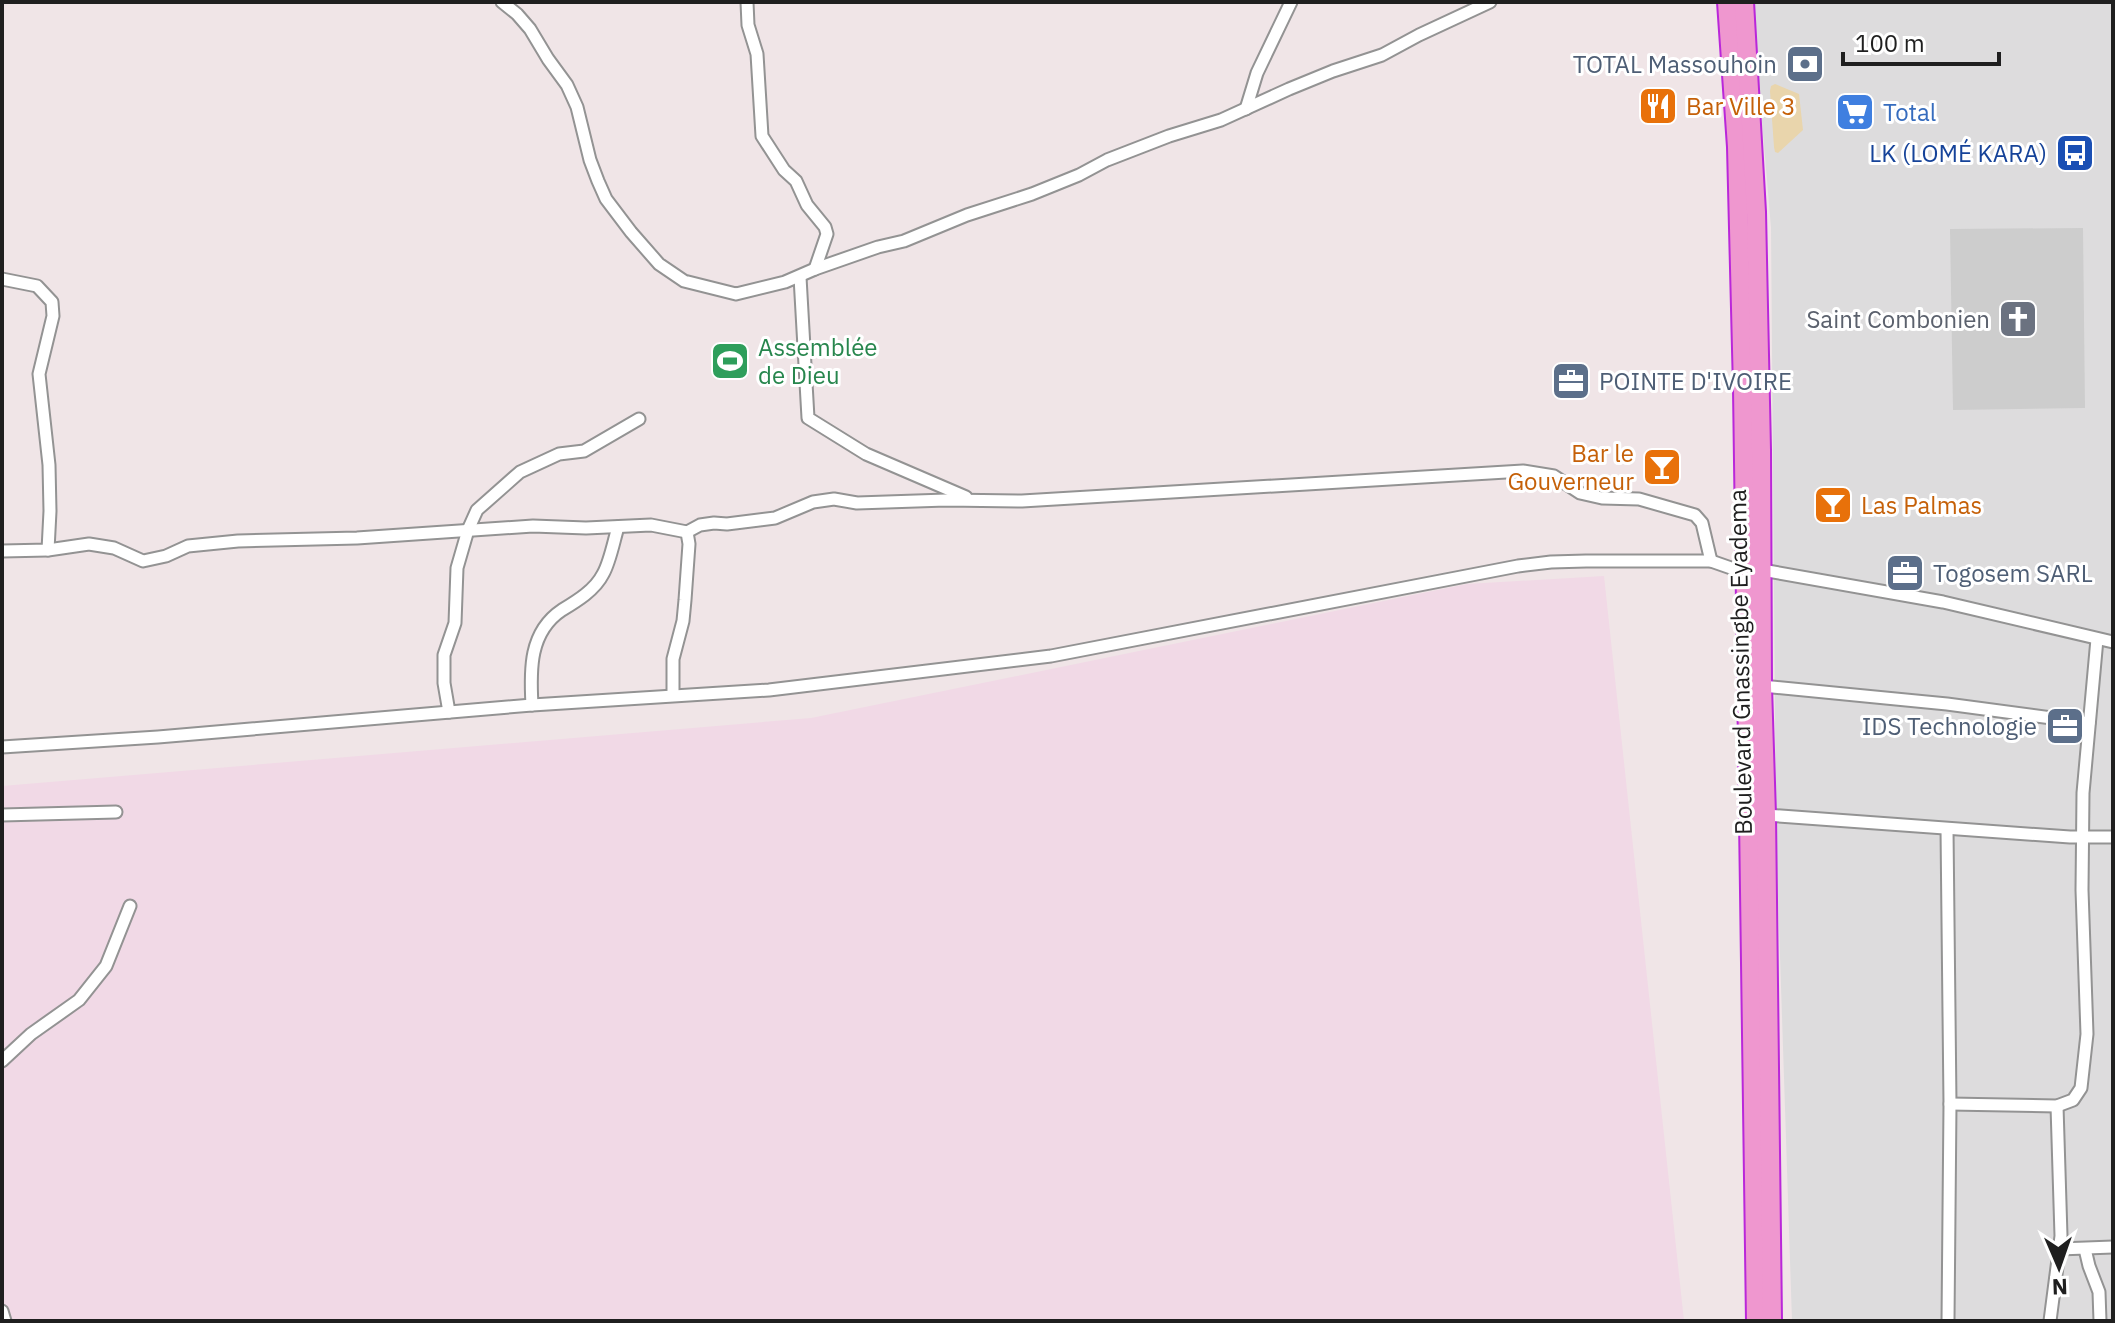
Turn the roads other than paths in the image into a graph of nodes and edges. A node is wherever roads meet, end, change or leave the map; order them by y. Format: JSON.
{"nodes":[{"id":1,"x":502,"y":2,"type":"edge"},
{"id":2,"x":747,"y":2,"type":"edge"},
{"id":3,"x":1291,"y":2,"type":"edge"},
{"id":4,"x":1490,"y":2,"type":"edge"},
{"id":5,"x":1727,"y":2,"type":"edge"},
{"id":6,"x":1744,"y":2,"type":"edge"},
{"id":7,"x":1246,"y":109,"type":"junction"},
{"id":8,"x":815,"y":269,"type":"junction"},
{"id":9,"x":800,"y":277,"type":"junction"},
{"id":10,"x":2,"y":279,"type":"edge"},
{"id":11,"x":639,"y":419,"type":"dead end"},
{"id":12,"x":973,"y":501,"type":"junction"},
{"id":13,"x":618,"y":527,"type":"junction"},
{"id":14,"x":468,"y":530,"type":"junction"},
{"id":15,"x":687,"y":532,"type":"junction"},
{"id":16,"x":48,"y":550,"type":"junction"},
{"id":17,"x":2,"y":551,"type":"edge"},
{"id":18,"x":1711,"y":561,"type":"junction"},
{"id":19,"x":1754,"y":570,"type":"junction"},
{"id":20,"x":2097,"y":639,"type":"junction"},
{"id":21,"x":2113,"y":642,"type":"edge"},
{"id":22,"x":1762,"y":686,"type":"junction"},
{"id":23,"x":673,"y":695,"type":"junction"},
{"id":24,"x":532,"y":705,"type":"junction"},
{"id":25,"x":449,"y":712,"type":"junction"},
{"id":26,"x":2089,"y":723,"type":"junction"},
{"id":27,"x":2,"y":747,"type":"edge"},
{"id":28,"x":116,"y":812,"type":"dead end"},
{"id":29,"x":2,"y":815,"type":"edge"},
{"id":30,"x":1766,"y":815,"type":"junction"},
{"id":31,"x":1947,"y":829,"type":"junction"},
{"id":32,"x":2082,"y":837,"type":"junction"},
{"id":33,"x":2113,"y":837,"type":"edge"},
{"id":34,"x":130,"y":906,"type":"dead end"},
{"id":35,"x":2,"y":1061,"type":"edge"},
{"id":36,"x":1950,"y":1104,"type":"junction"},
{"id":37,"x":2057,"y":1106,"type":"junction"},
{"id":38,"x":2113,"y":1247,"type":"edge"},
{"id":39,"x":2059,"y":1249,"type":"junction"},
{"id":40,"x":2085,"y":1249,"type":"junction"},
{"id":41,"x":2,"y":1311,"type":"edge"},
{"id":42,"x":5,"y":1321,"type":"edge"},
{"id":43,"x":1756,"y":1321,"type":"edge"},
{"id":44,"x":1772,"y":1321,"type":"edge"},
{"id":45,"x":1948,"y":1321,"type":"edge"},
{"id":46,"x":2050,"y":1321,"type":"edge"},
{"id":47,"x":2100,"y":1321,"type":"edge"}],
"edges":[{"from":1,"to":9,"type":"street"},
{"from":2,"to":8,"type":"street"},
{"from":3,"to":7,"type":"street"},
{"from":4,"to":7,"type":"street"},
{"from":5,"to":19,"type":"highway","name":"Boulevard Gnassingbe Eyadema"},
{"from":6,"to":19,"type":"highway","name":"Boulevard Gnassingbe Eyadema"},
{"from":7,"to":8,"type":"street"},
{"from":8,"to":9,"type":"street"},
{"from":9,"to":12,"type":"street"},
{"from":10,"to":16,"type":"street"},
{"from":11,"to":14,"type":"street"},
{"from":12,"to":15,"type":"street"},
{"from":12,"to":18,"type":"street"},
{"from":13,"to":14,"type":"street"},
{"from":13,"to":15,"type":"street"},
{"from":13,"to":24,"type":"street"},
{"from":14,"to":16,"type":"street"},
{"from":14,"to":25,"type":"street"},
{"from":15,"to":23,"type":"street"},
{"from":16,"to":17,"type":"street"},
{"from":18,"to":19,"type":"street"},
{"from":18,"to":23,"type":"street"},
{"from":19,"to":20,"type":"street"},
{"from":19,"to":22,"type":"highway","name":"Boulevard Gnassingbe Eyadema"},
{"from":19,"to":43,"type":"highway","name":"Boulevard Gnassingbe Eyadema"},
{"from":20,"to":21,"type":"street"},
{"from":20,"to":26,"type":"street"},
{"from":22,"to":26,"type":"street"},
{"from":22,"to":30,"type":"highway","name":"Boulevard Gnassingbe Eyadema"},
{"from":23,"to":24,"type":"street"},
{"from":24,"to":25,"type":"street"},
{"from":25,"to":27,"type":"street"},
{"from":26,"to":32,"type":"street"},
{"from":28,"to":29,"type":"street"},
{"from":30,"to":31,"type":"street"},
{"from":30,"to":44,"type":"highway","name":"Boulevard Gnassingbe Eyadema"},
{"from":31,"to":32,"type":"street"},
{"from":31,"to":36,"type":"street"},
{"from":32,"to":33,"type":"street"},
{"from":32,"to":37,"type":"street"},
{"from":34,"to":35,"type":"street"},
{"from":36,"to":37,"type":"street"},
{"from":36,"to":45,"type":"street"},
{"from":37,"to":39,"type":"street"},
{"from":38,"to":40,"type":"street"},
{"from":39,"to":40,"type":"street"},
{"from":39,"to":46,"type":"street"},
{"from":40,"to":47,"type":"street"},
{"from":41,"to":42,"type":"street"}]}
